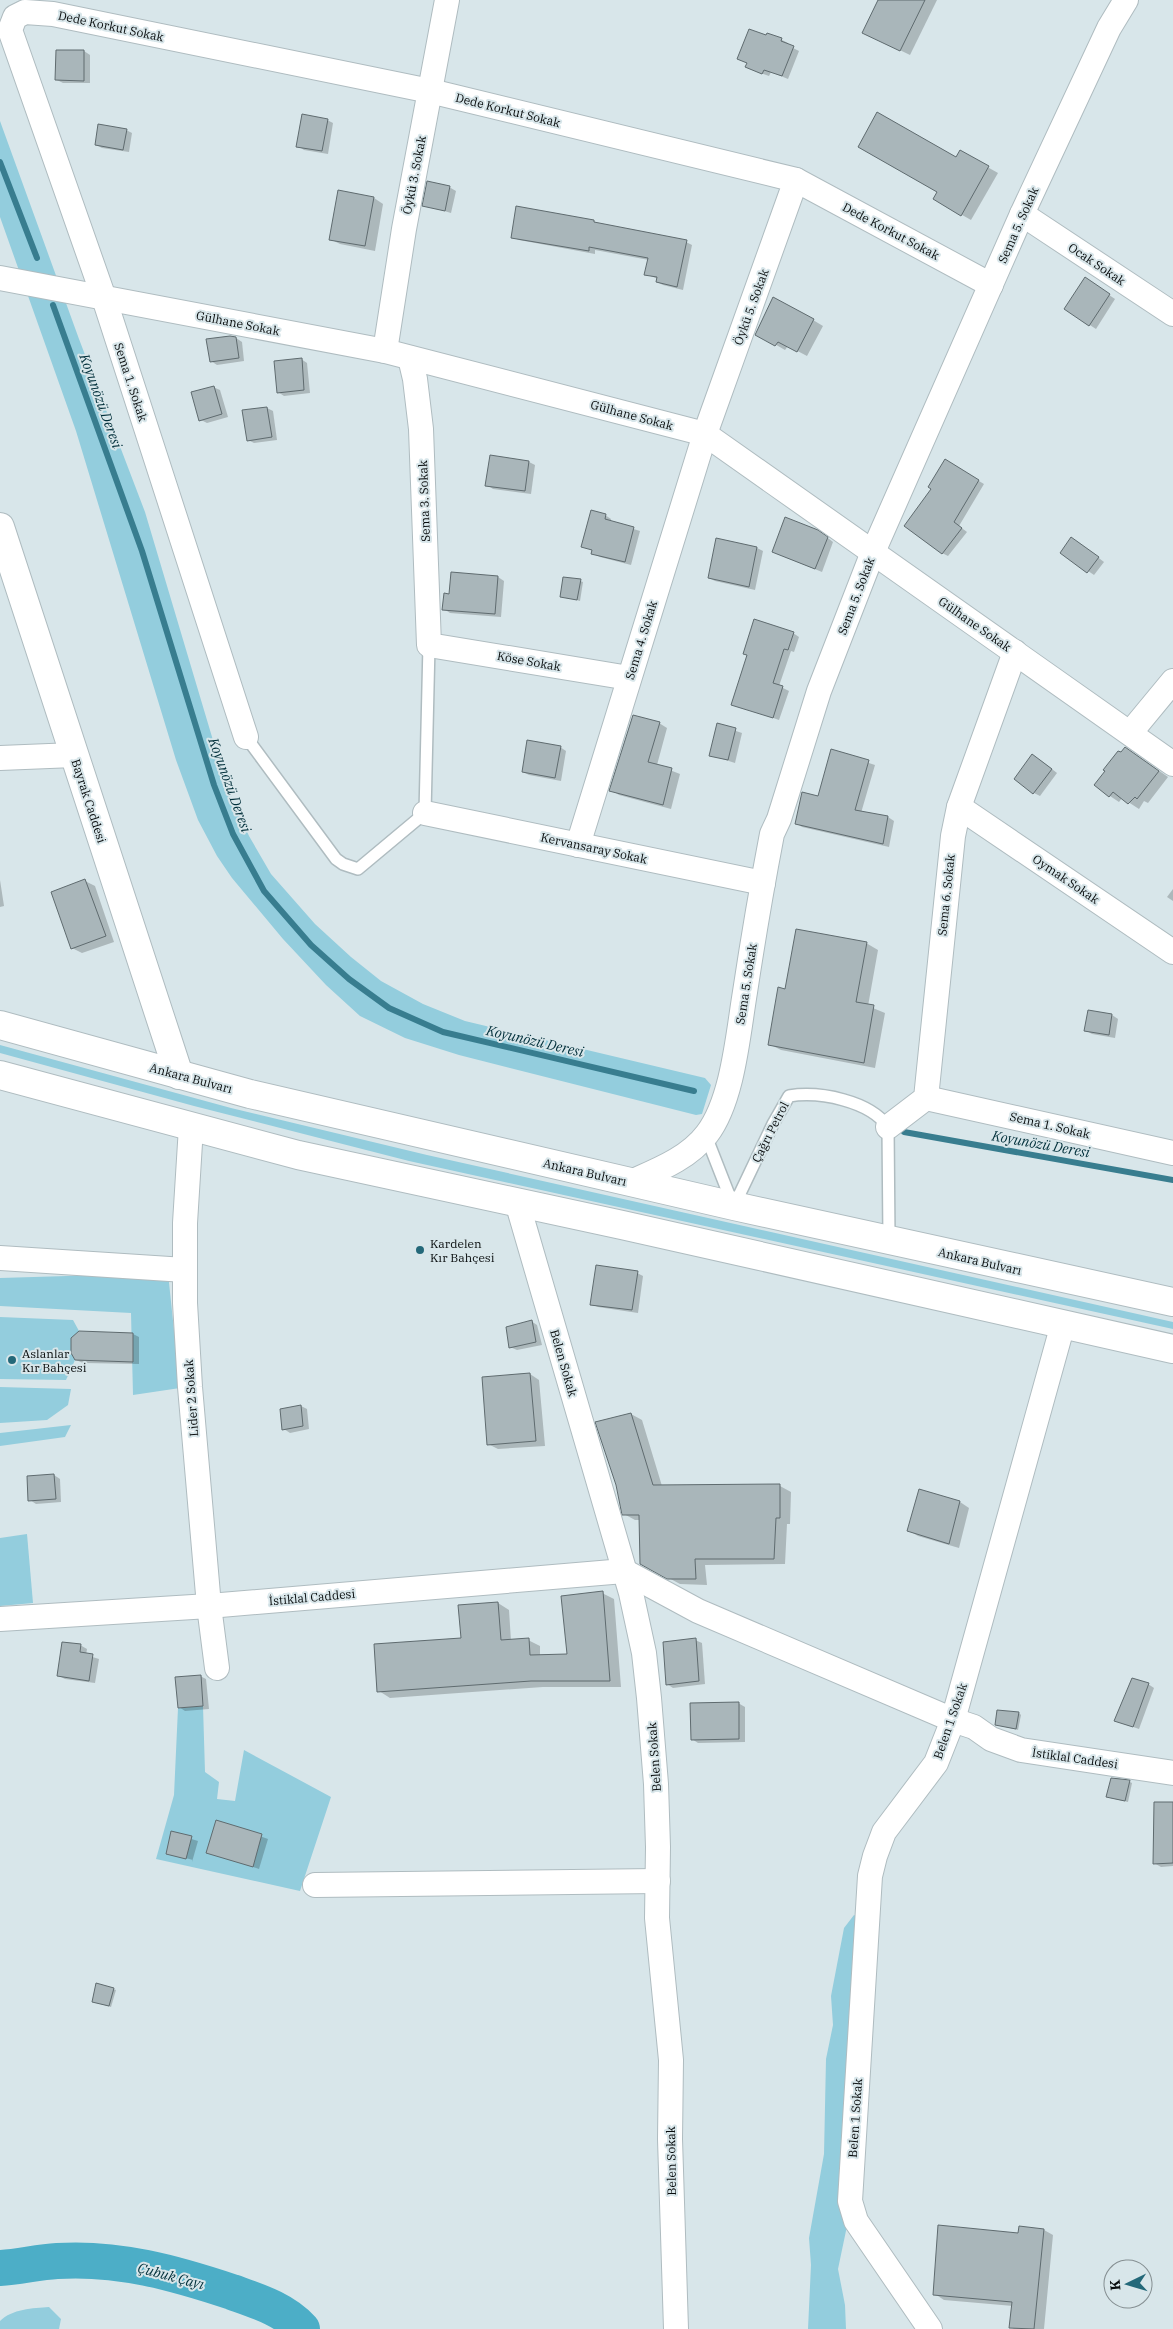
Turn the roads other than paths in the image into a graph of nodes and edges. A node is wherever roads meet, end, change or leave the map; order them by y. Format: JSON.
{"nodes":[{"id":1,"x":447,"y":0,"type":"edge"},
{"id":2,"x":1126,"y":1,"type":"edge"},
{"id":3,"x":10,"y":30,"type":"joint"},
{"id":4,"x":430,"y":91,"type":"junction"},
{"id":5,"x":796,"y":180,"type":"junction"},
{"id":6,"x":1022,"y":214,"type":"junction"},
{"id":7,"x":0,"y":278,"type":"edge"},
{"id":8,"x":991,"y":285,"type":"junction"},
{"id":9,"x":104,"y":298,"type":"junction"},
{"id":10,"x":1173,"y":314,"type":"edge"},
{"id":11,"x":384,"y":351,"type":"junction"},
{"id":12,"x":410,"y":358,"type":"junction"},
{"id":13,"x":705,"y":434,"type":"junction"},
{"id":14,"x":0,"y":527,"type":"edge"},
{"id":15,"x":873,"y":552,"type":"junction"},
{"id":16,"x":430,"y":644,"type":"junction"},
{"id":17,"x":1015,"y":652,"type":"junction"},
{"id":18,"x":629,"y":678,"type":"junction"},
{"id":19,"x":1173,"y":680,"type":"edge"},
{"id":20,"x":1130,"y":734,"type":"junction"},
{"id":21,"x":246,"y":737,"type":"joint"},
{"id":22,"x":74,"y":756,"type":"junction"},
{"id":23,"x":0,"y":758,"type":"edge"},
{"id":24,"x":1173,"y":764,"type":"edge"},
{"id":25,"x":959,"y":806,"type":"junction"},
{"id":26,"x":425,"y":813,"type":"junction"},
{"id":27,"x":578,"y":845,"type":"junction"},
{"id":28,"x":762,"y":883,"type":"junction"},
{"id":29,"x":1173,"y":952,"type":"edge"},
{"id":30,"x":0,"y":1025,"type":"edge"},
{"id":31,"x":0,"y":1075,"type":"edge"},
{"id":32,"x":178,"y":1075,"type":"junction"},
{"id":33,"x":926,"y":1098,"type":"junction"},
{"id":34,"x":191,"y":1127,"type":"junction"},
{"id":35,"x":888,"y":1128,"type":"junction"},
{"id":36,"x":706,"y":1136,"type":"junction"},
{"id":37,"x":1173,"y":1153,"type":"edge"},
{"id":38,"x":631,"y":1182,"type":"junction"},
{"id":39,"x":518,"y":1202,"type":"junction"},
{"id":40,"x":734,"y":1206,"type":"junction"},
{"id":41,"x":889,"y":1241,"type":"junction"},
{"id":42,"x":0,"y":1258,"type":"edge"},
{"id":43,"x":185,"y":1270,"type":"junction"},
{"id":44,"x":1173,"y":1302,"type":"edge"},
{"id":45,"x":1063,"y":1324,"type":"junction"},
{"id":46,"x":1173,"y":1349,"type":"edge"},
{"id":47,"x":624,"y":1571,"type":"junction"},
{"id":48,"x":210,"y":1606,"type":"junction"},
{"id":49,"x":0,"y":1619,"type":"edge"},
{"id":50,"x":217,"y":1668,"type":"dead end"},
{"id":51,"x":953,"y":1720,"type":"junction"},
{"id":52,"x":1173,"y":1773,"type":"edge"},
{"id":53,"x":658,"y":1881,"type":"junction"},
{"id":54,"x":315,"y":1885,"type":"dead end"},
{"id":55,"x":676,"y":2329,"type":"edge"},
{"id":56,"x":930,"y":2329,"type":"edge"}],
"edges":[{"from":1,"to":4,"type":"street","name":"Öykü 3. Sokak"},
{"from":2,"to":6,"type":"street","name":"Sema 5. Sokak"},
{"from":3,"to":4,"type":"street","name":"Dede Korkut Sokak"},
{"from":3,"to":9,"type":"street","name":"Sema 1. Sokak"},
{"from":4,"to":5,"type":"street","name":"Dede Korkut Sokak"},
{"from":4,"to":11,"type":"street","name":"Öykü 3. Sokak"},
{"from":5,"to":8,"type":"street","name":"Dede Korkut Sokak"},
{"from":5,"to":13,"type":"street","name":"Öykü 5. Sokak"},
{"from":6,"to":8,"type":"street","name":"Sema 5. Sokak"},
{"from":6,"to":10,"type":"street","name":"Ocak Sokak"},
{"from":7,"to":9,"type":"street","name":"Gülhane Sokak"},
{"from":8,"to":15,"type":"street","name":"Sema 5. Sokak"},
{"from":9,"to":11,"type":"street","name":"Gülhane Sokak"},
{"from":9,"to":21,"type":"street","name":"Sema 1. Sokak"},
{"from":11,"to":12,"type":"street","name":"Gülhane Sokak"},
{"from":12,"to":13,"type":"street","name":"Gülhane Sokak"},
{"from":12,"to":16,"type":"street","name":"Sema 3. Sokak"},
{"from":13,"to":15,"type":"street","name":"Gülhane Sokak"},
{"from":13,"to":18,"type":"street","name":"Sema 4. Sokak"},
{"from":14,"to":22,"type":"main road","name":"Bayrak Caddesi"},
{"from":15,"to":17,"type":"street","name":"Gülhane Sokak"},
{"from":15,"to":28,"type":"street","name":"Sema 5. Sokak"},
{"from":16,"to":18,"type":"street","name":"Köse Sokak"},
{"from":16,"to":26,"type":"lane"},
{"from":17,"to":20,"type":"street","name":"Gülhane Sokak"},
{"from":17,"to":25,"type":"street","name":"Sema 6. Sokak"},
{"from":18,"to":27,"type":"street","name":"Sema 4. Sokak"},
{"from":19,"to":20,"type":"street"},
{"from":20,"to":24,"type":"street","name":"Gülhane Sokak"},
{"from":21,"to":26,"type":"lane"},
{"from":22,"to":23,"type":"street"},
{"from":22,"to":32,"type":"main road","name":"Bayrak Caddesi"},
{"from":25,"to":29,"type":"street","name":"Oymak Sokak"},
{"from":25,"to":33,"type":"street","name":"Sema 6. Sokak"},
{"from":26,"to":27,"type":"street","name":"Kervansaray Sokak"},
{"from":27,"to":28,"type":"street","name":"Kervansaray Sokak"},
{"from":28,"to":36,"type":"street","name":"Sema 5. Sokak"},
{"from":30,"to":32,"type":"main road","name":"Ankara Bulvarı"},
{"from":31,"to":34,"type":"main road"},
{"from":32,"to":38,"type":"main road","name":"Ankara Bulvarı"},
{"from":33,"to":35,"type":"street"},
{"from":33,"to":37,"type":"street","name":"Sema 1. Sokak"},
{"from":34,"to":39,"type":"main road"},
{"from":34,"to":43,"type":"street","name":"Lider 2 Sokak"},
{"from":35,"to":40,"type":"lane","name":"Çağrı Petrol"},
{"from":35,"to":41,"type":"lane"},
{"from":36,"to":38,"type":"street","name":"Sema 5. Sokak"},
{"from":36,"to":40,"type":"lane"},
{"from":38,"to":40,"type":"main road","name":"Ankara Bulvarı"},
{"from":39,"to":45,"type":"main road"},
{"from":39,"to":47,"type":"street","name":"Belen Sokak"},
{"from":40,"to":41,"type":"main road","name":"Ankara Bulvarı"},
{"from":41,"to":44,"type":"main road","name":"Ankara Bulvarı"},
{"from":42,"to":43,"type":"street"},
{"from":43,"to":48,"type":"street","name":"Lider 2 Sokak"},
{"from":45,"to":46,"type":"main road"},
{"from":45,"to":51,"type":"street","name":"Belen 1 Sokak"},
{"from":47,"to":48,"type":"street","name":"İstiklal Caddesi"},
{"from":47,"to":51,"type":"street","name":"İstiklal Caddesi"},
{"from":47,"to":53,"type":"street","name":"Belen Sokak"},
{"from":48,"to":49,"type":"street","name":"İstiklal Caddesi"},
{"from":48,"to":50,"type":"street","name":"Lider 2 Sokak"},
{"from":51,"to":52,"type":"street","name":"İstiklal Caddesi"},
{"from":51,"to":56,"type":"street","name":"Belen 1 Sokak"},
{"from":53,"to":54,"type":"street"},
{"from":53,"to":55,"type":"street","name":"Belen Sokak"}]}
